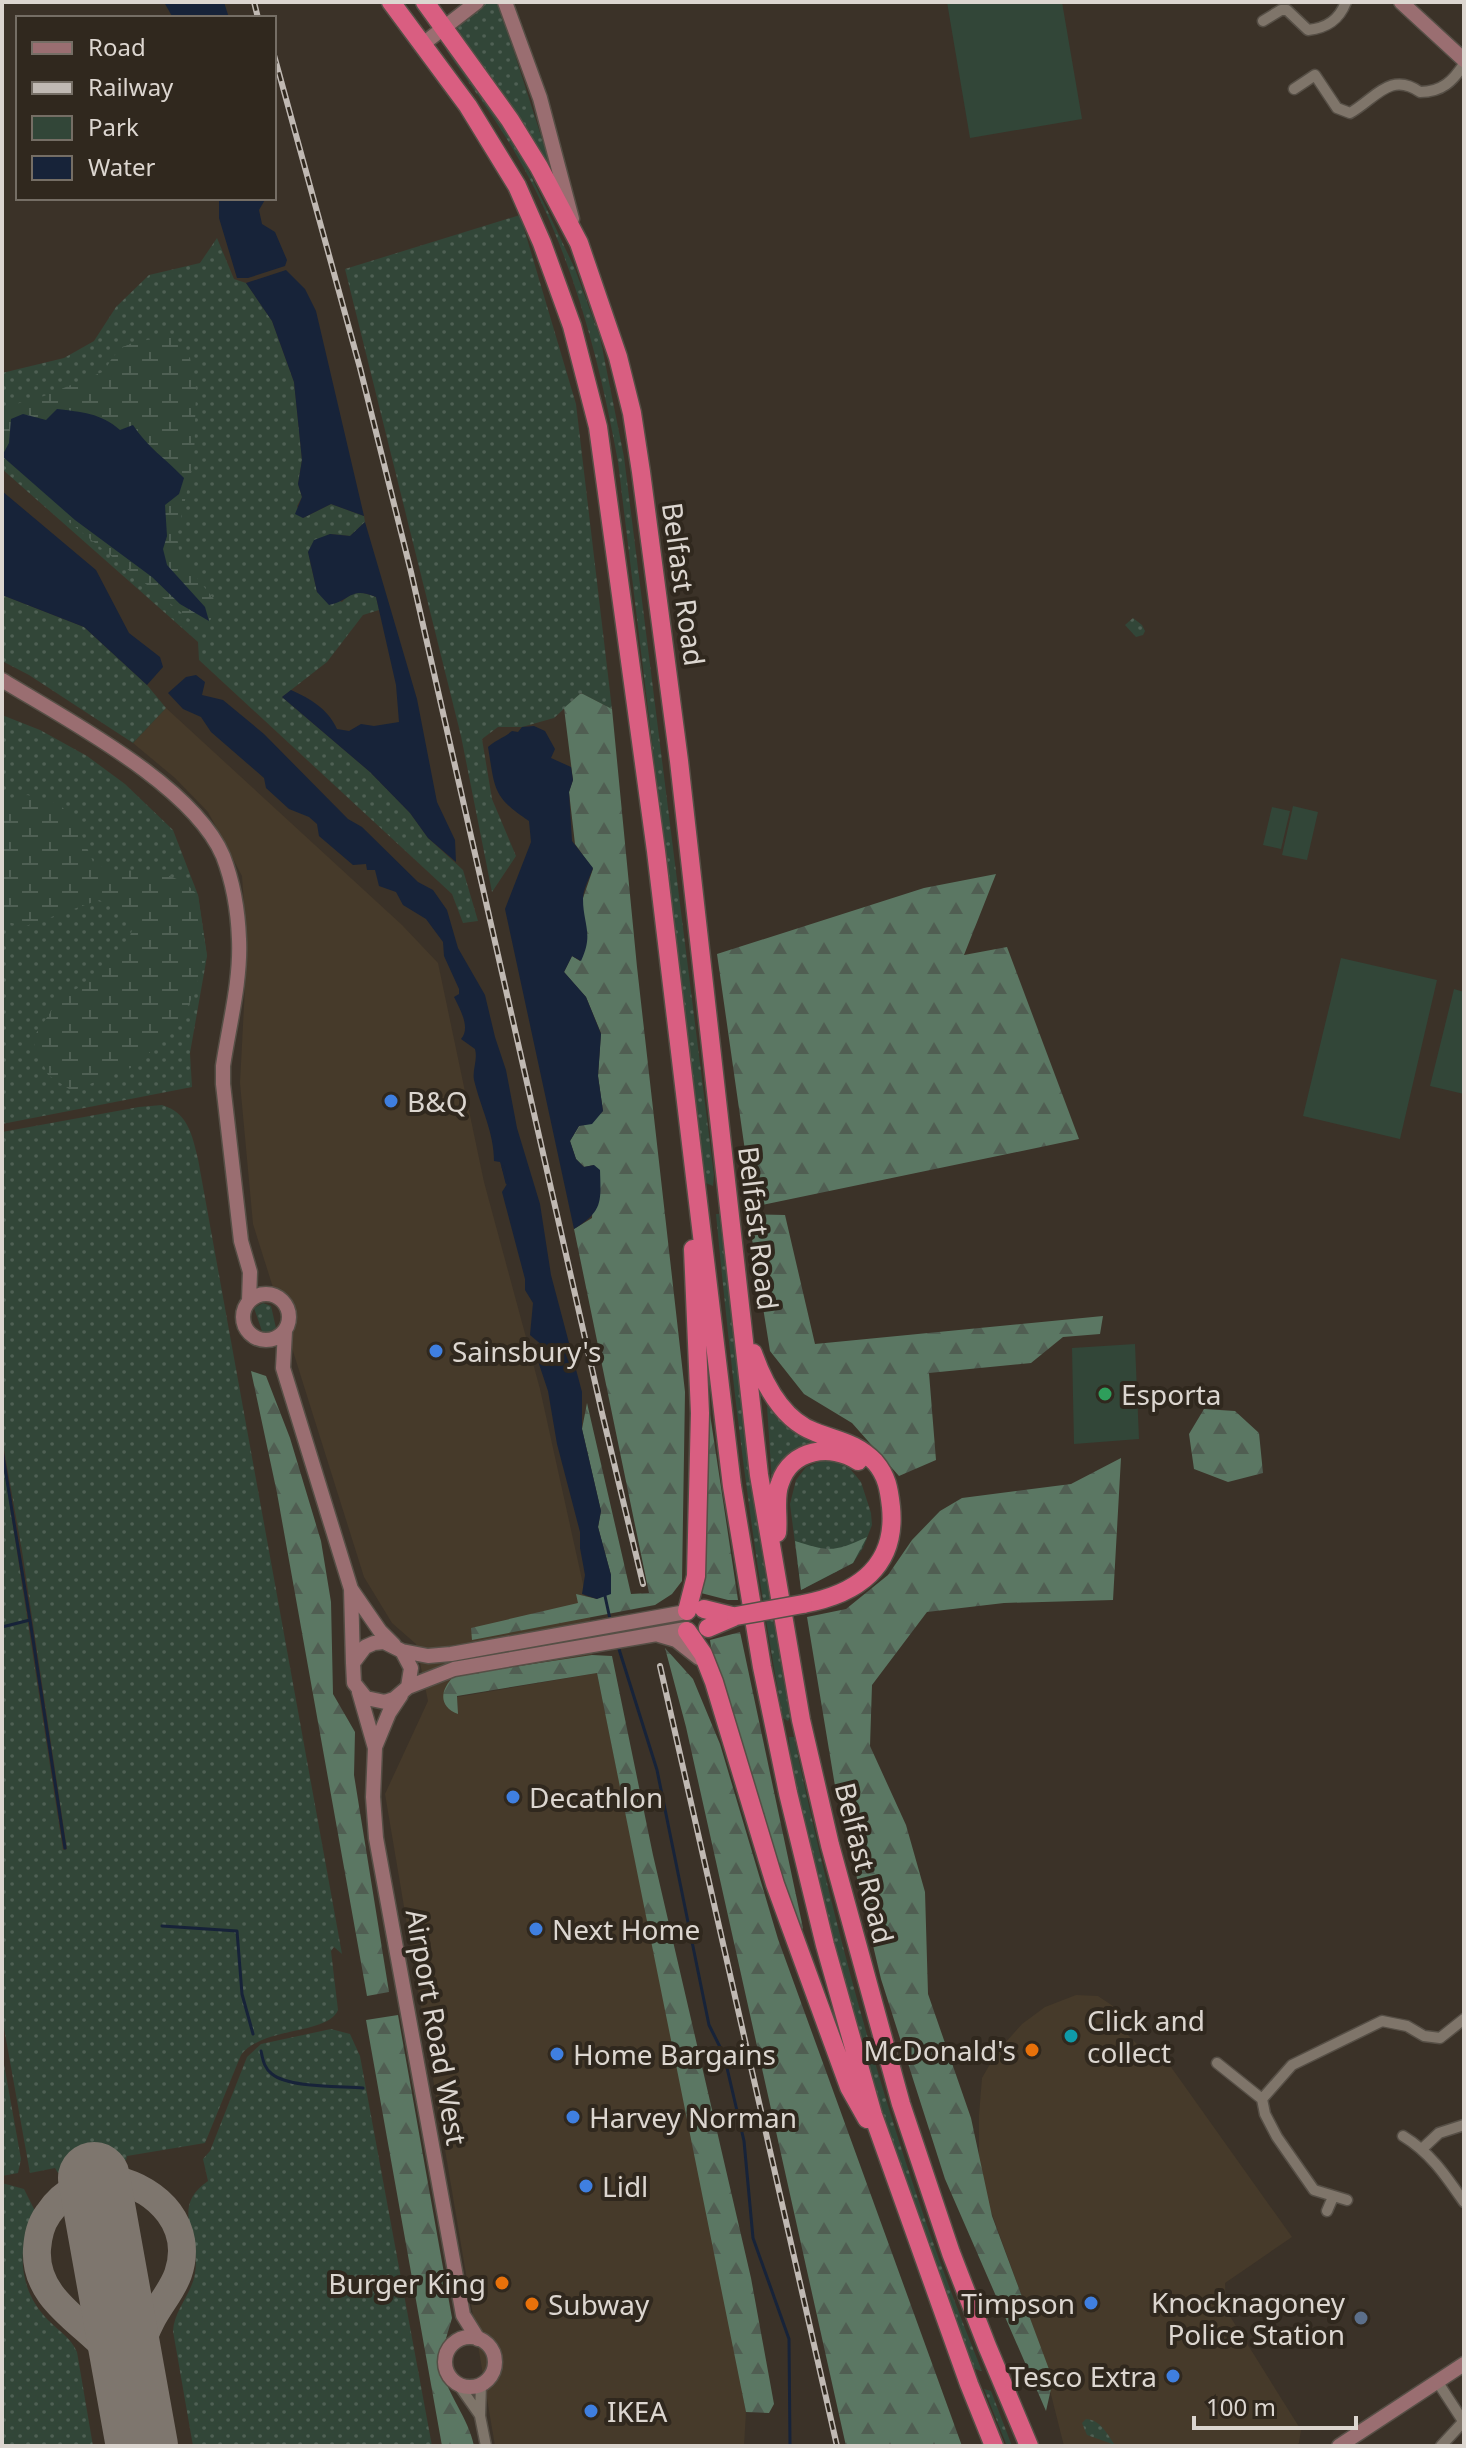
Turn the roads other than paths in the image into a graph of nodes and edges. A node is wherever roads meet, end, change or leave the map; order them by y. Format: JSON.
{"nodes":[{"id":1,"x":391,"y":2,"type":"edge"},
{"id":2,"x":425,"y":2,"type":"edge"},
{"id":3,"x":477,"y":2,"type":"edge"},
{"id":4,"x":505,"y":2,"type":"edge"},
{"id":5,"x":1346,"y":2,"type":"edge"},
{"id":6,"x":1401,"y":2,"type":"edge"},
{"id":7,"x":1263,"y":21,"type":"dead end"},
{"id":8,"x":443,"y":27,"type":"junction"},
{"id":9,"x":423,"y":44,"type":"junction"},
{"id":10,"x":1464,"y":62,"type":"edge"},
{"id":11,"x":1294,"y":89,"type":"dead end"},
{"id":12,"x":579,"y":243,"type":"junction"},
{"id":13,"x":2,"y":680,"type":"edge"},
{"id":14,"x":698,"y":1202,"type":"junction"},
{"id":15,"x":250,"y":1272,"type":"junction"},
{"id":16,"x":271,"y":1294,"type":"junction"},
{"id":17,"x":249,"y":1301,"type":"junction"},
{"id":18,"x":743,"y":1320,"type":"junction"},
{"id":19,"x":285,"y":1331,"type":"junction"},
{"id":20,"x":259,"y":1340,"type":"junction"},
{"id":21,"x":283,"y":1368,"type":"junction"},
{"id":22,"x":890,"y":1501,"type":"junction"},
{"id":23,"x":775,"y":1572,"type":"junction"},
{"id":24,"x":351,"y":1589,"type":"junction"},
{"id":25,"x":693,"y":1620,"type":"junction"},
{"id":26,"x":621,"y":1631,"type":"junction"},
{"id":27,"x":652,"y":1633,"type":"junction"},
{"id":28,"x":605,"y":1634,"type":"junction"},
{"id":29,"x":398,"y":1648,"type":"junction"},
{"id":30,"x":353,"y":1663,"type":"junction"},
{"id":31,"x":714,"y":1682,"type":"junction"},
{"id":32,"x":405,"y":1690,"type":"junction"},
{"id":33,"x":359,"y":1691,"type":"junction"},
{"id":34,"x":375,"y":1748,"type":"junction"},
{"id":35,"x":1464,"y":2019,"type":"edge"},
{"id":36,"x":1217,"y":2063,"type":"dead end"},
{"id":37,"x":1262,"y":2099,"type":"junction"},
{"id":38,"x":1464,"y":2125,"type":"edge"},
{"id":39,"x":1403,"y":2136,"type":"dead end"},
{"id":40,"x":883,"y":2146,"type":"junction"},
{"id":41,"x":1423,"y":2148,"type":"junction"},
{"id":42,"x":1333,"y":2197,"type":"junction"},
{"id":43,"x":1347,"y":2200,"type":"dead end"},
{"id":44,"x":1464,"y":2202,"type":"edge"},
{"id":45,"x":1327,"y":2211,"type":"dead end"},
{"id":46,"x":463,"y":2315,"type":"junction"},
{"id":47,"x":478,"y":2339,"type":"junction"},
{"id":48,"x":451,"y":2345,"type":"junction"},
{"id":49,"x":1464,"y":2364,"type":"edge"},
{"id":50,"x":1437,"y":2381,"type":"junction"},
{"id":51,"x":458,"y":2384,"type":"junction"},
{"id":52,"x":481,"y":2384,"type":"junction"},
{"id":53,"x":480,"y":2416,"type":"junction"},
{"id":54,"x":1463,"y":2421,"type":"edge"},
{"id":55,"x":486,"y":2446,"type":"edge"},
{"id":56,"x":994,"y":2446,"type":"edge"},
{"id":57,"x":1029,"y":2446,"type":"edge"},
{"id":58,"x":1339,"y":2446,"type":"edge"},
{"id":59,"x":1441,"y":2446,"type":"edge"}],
"edges":[{"from":1,"to":9,"type":"highway","name":"Belfast Road"},
{"from":2,"to":8,"type":"highway"},
{"from":3,"to":8,"type":"street"},
{"from":4,"to":12,"type":"street","name":"Belfast Road"},
{"from":5,"to":7,"type":"street"},
{"from":6,"to":10,"type":"street"},
{"from":8,"to":9,"type":"street"},
{"from":8,"to":12,"type":"highway"},
{"from":9,"to":14,"type":"highway","name":"Belfast Road"},
{"from":10,"to":11,"type":"street"},
{"from":12,"to":18,"type":"highway","name":"Belfast Road"},
{"from":13,"to":15,"type":"street"},
{"from":14,"to":25,"type":"highway"},
{"from":14,"to":40,"type":"highway","name":"Belfast Road"},
{"from":15,"to":16,"type":"street"},
{"from":15,"to":17,"type":"street"},
{"from":16,"to":17,"type":"street"},
{"from":16,"to":19,"type":"street"},
{"from":17,"to":20,"type":"street"},
{"from":18,"to":22,"type":"highway"},
{"from":18,"to":23,"type":"highway","name":"Belfast Road"},
{"from":19,"to":20,"type":"street"},
{"from":19,"to":21,"type":"street"},
{"from":20,"to":21,"type":"street"},
{"from":21,"to":24,"type":"street"},
{"from":22,"to":23,"type":"highway"},
{"from":22,"to":25,"type":"highway","bridge":true},
{"from":23,"to":57,"type":"highway","name":"Belfast Road"},
{"from":24,"to":29,"type":"street"},
{"from":24,"to":30,"type":"street"},
{"from":25,"to":26,"type":"street"},
{"from":25,"to":27,"type":"street"},
{"from":25,"to":31,"type":"highway"},
{"from":26,"to":27,"type":"street"},
{"from":26,"to":28,"type":"street"},
{"from":27,"to":31,"type":"street"},
{"from":28,"to":29,"type":"street"},
{"from":28,"to":32,"type":"street"},
{"from":29,"to":30,"type":"street"},
{"from":29,"to":32,"type":"street"},
{"from":30,"to":33,"type":"street"},
{"from":31,"to":40,"type":"highway"},
{"from":32,"to":33,"type":"street"},
{"from":32,"to":34,"type":"street","name":"Airport Road West"},
{"from":33,"to":34,"type":"street","name":"Airport Road West"},
{"from":34,"to":46,"type":"street","name":"Airport Road West"},
{"from":35,"to":37,"type":"street"},
{"from":36,"to":37,"type":"street"},
{"from":37,"to":42,"type":"street"},
{"from":38,"to":41,"type":"street"},
{"from":39,"to":41,"type":"street"},
{"from":40,"to":56,"type":"highway","name":"Belfast Road"},
{"from":41,"to":44,"type":"street"},
{"from":42,"to":43,"type":"street"},
{"from":42,"to":45,"type":"street"},
{"from":46,"to":47,"type":"street","name":"Airport Road West"},
{"from":46,"to":48,"type":"street"},
{"from":47,"to":48,"type":"street"},
{"from":47,"to":52,"type":"street"},
{"from":48,"to":51,"type":"street"},
{"from":49,"to":50,"type":"street"},
{"from":50,"to":54,"type":"street"},
{"from":50,"to":58,"type":"street"},
{"from":51,"to":52,"type":"street"},
{"from":51,"to":53,"type":"street"},
{"from":52,"to":53,"type":"street"},
{"from":53,"to":55,"type":"street"},
{"from":54,"to":59,"type":"street"}]}
